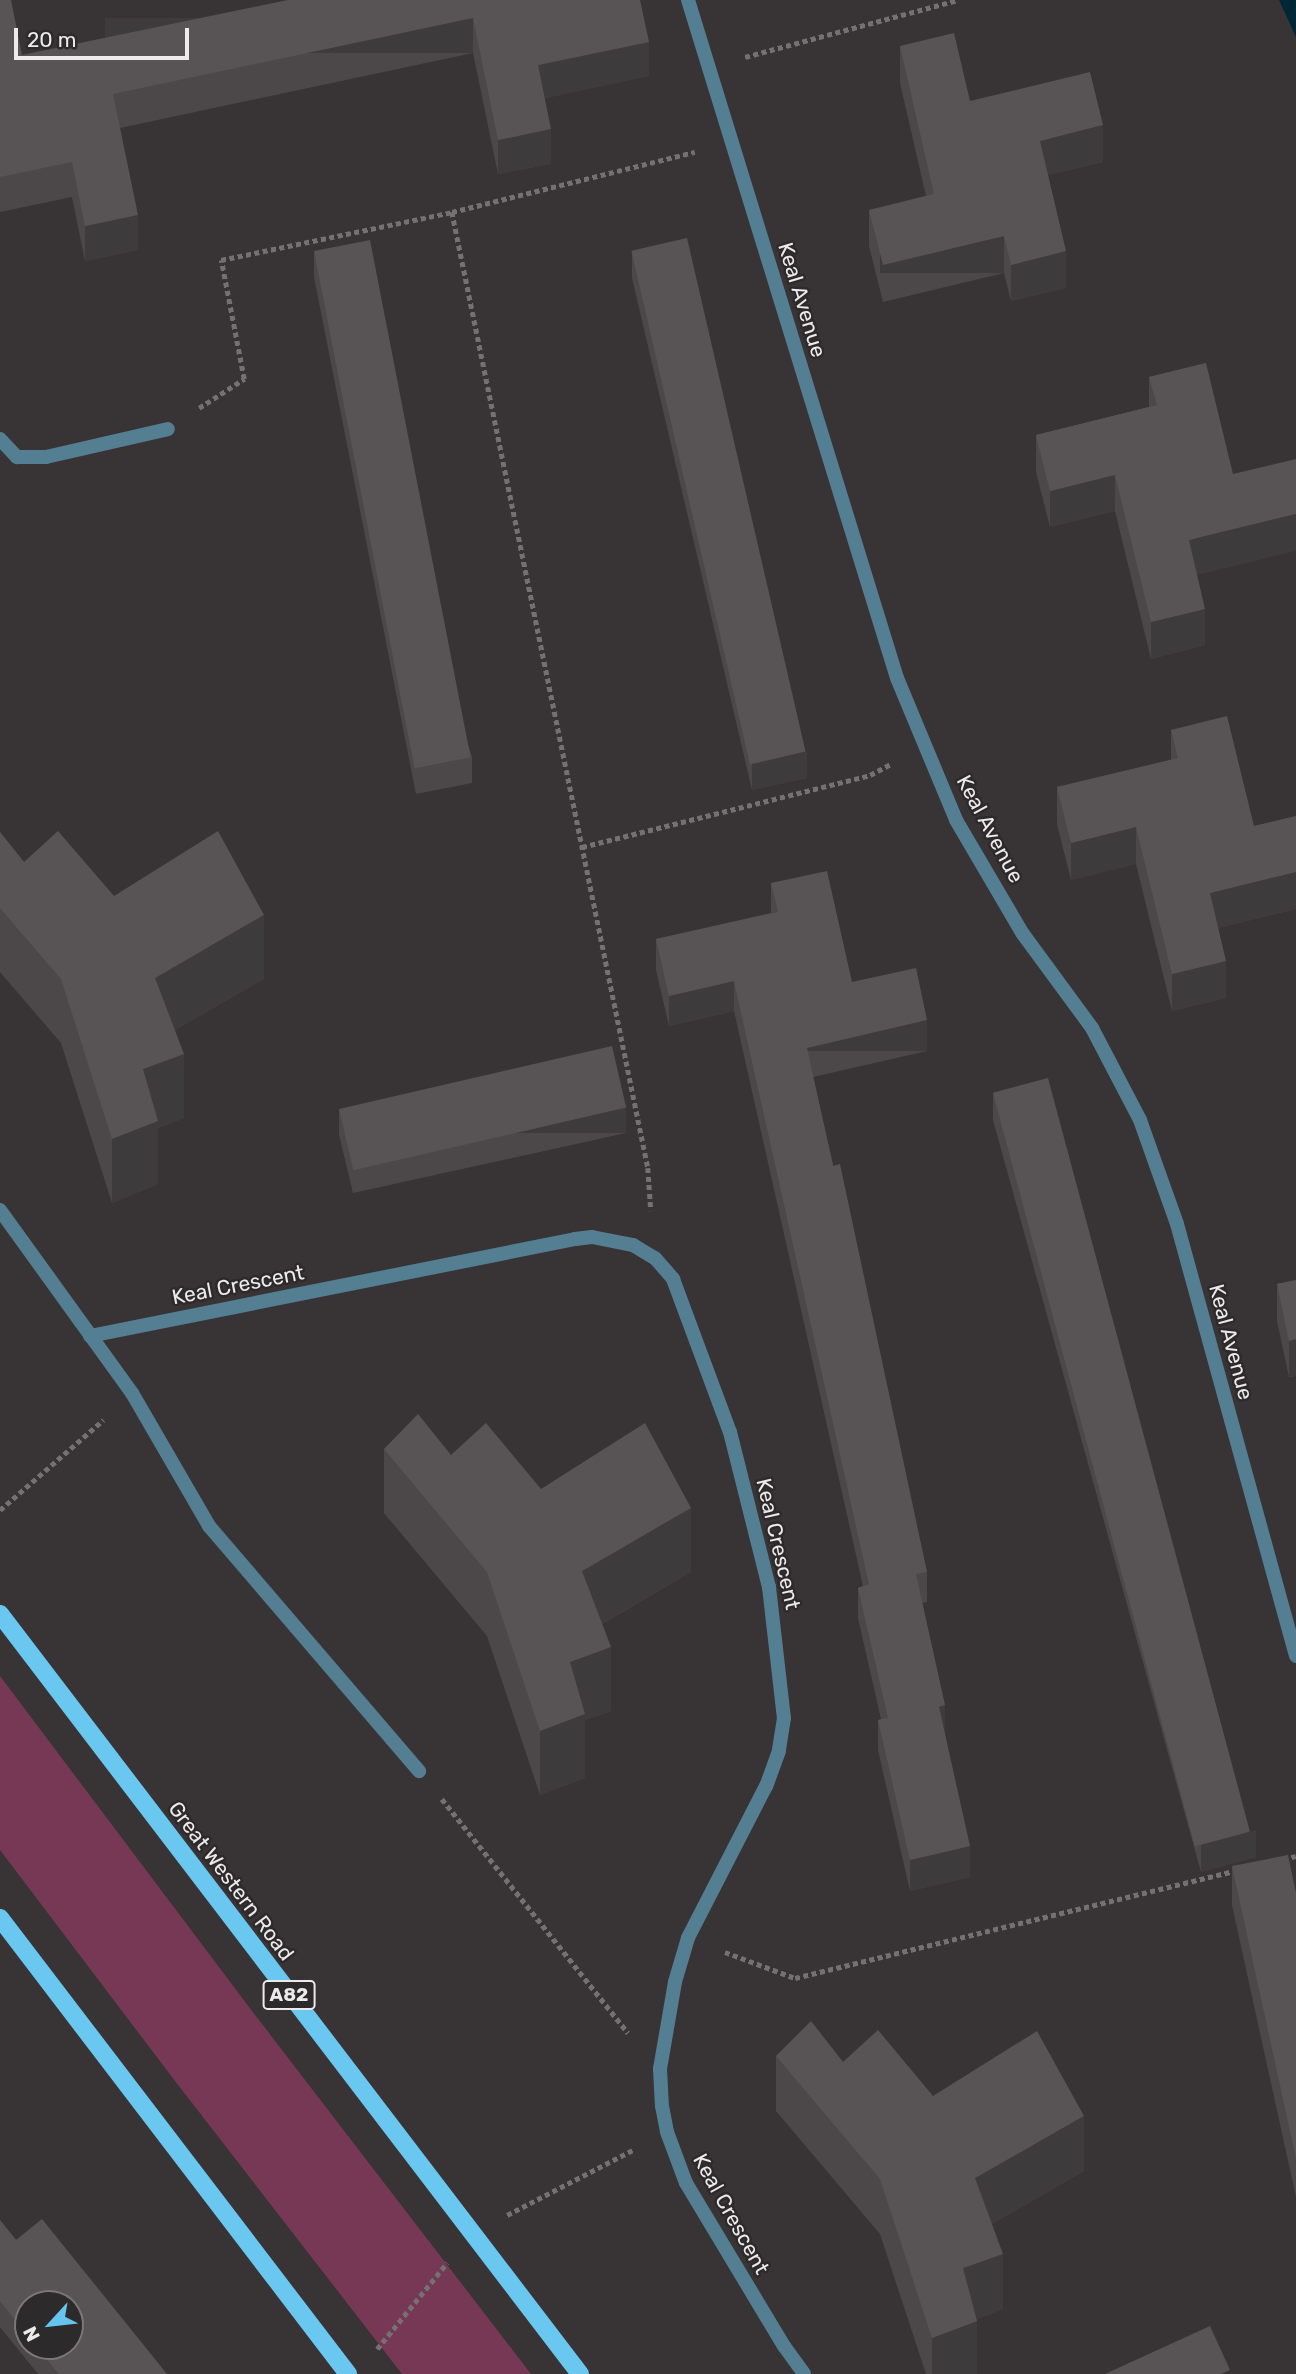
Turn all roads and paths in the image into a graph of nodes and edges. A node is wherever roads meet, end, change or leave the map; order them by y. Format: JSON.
{"nodes":[{"id":1,"x":688,"y":0,"type":"edge"},
{"id":2,"x":957,"y":0,"type":"edge"},
{"id":3,"x":707,"y":67,"type":"junction"},
{"id":4,"x":731,"y":143,"type":"junction"},
{"id":5,"x":452,"y":212,"type":"junction"},
{"id":6,"x":168,"y":429,"type":"joint"},
{"id":7,"x":0,"y":439,"type":"edge"},
{"id":8,"x":926,"y":746,"type":"junction"},
{"id":9,"x":582,"y":847,"type":"junction"},
{"id":10,"x":0,"y":1210,"type":"edge"},
{"id":11,"x":655,"y":1258,"type":"junction"},
{"id":12,"x":90,"y":1336,"type":"junction"},
{"id":13,"x":132,"y":1394,"type":"junction"},
{"id":14,"x":0,"y":1510,"type":"edge"},
{"id":15,"x":0,"y":1614,"type":"edge"},
{"id":16,"x":1296,"y":1656,"type":"edge"},
{"id":17,"x":419,"y":1771,"type":"joint"},
{"id":18,"x":1296,"y":1856,"type":"edge"},
{"id":19,"x":1269,"y":1863,"type":"edge"},
{"id":20,"x":1242,"y":1869,"type":"edge"},
{"id":21,"x":0,"y":1918,"type":"edge"},
{"id":22,"x":688,"y":1938,"type":"junction"},
{"id":23,"x":602,"y":2004,"type":"dead end"},
{"id":24,"x":348,"y":2374,"type":"edge"},
{"id":25,"x":580,"y":2374,"type":"edge"},
{"id":26,"x":804,"y":2374,"type":"edge"}],
"edges":[{"from":1,"to":3,"type":"street","name":"Keal Avenue"},
{"from":2,"to":3,"type":"path"},
{"from":3,"to":4,"type":"street","name":"Keal Avenue"},
{"from":4,"to":5,"type":"path"},
{"from":4,"to":8,"type":"street","name":"Keal Avenue"},
{"from":5,"to":6,"type":"path"},
{"from":5,"to":9,"type":"path"},
{"from":6,"to":7,"type":"street"},
{"from":8,"to":9,"type":"path"},
{"from":8,"to":16,"type":"street","name":"Keal Avenue"},
{"from":9,"to":11,"type":"path"},
{"from":10,"to":12,"type":"street"},
{"from":11,"to":12,"type":"street","name":"Keal Crescent"},
{"from":11,"to":22,"type":"street","name":"Keal Crescent"},
{"from":12,"to":13,"type":"street"},
{"from":13,"to":14,"type":"path"},
{"from":13,"to":17,"type":"street"},
{"from":15,"to":25,"type":"main road","name":"Great Western Road","number":"A82"},
{"from":17,"to":23,"type":"path"},
{"from":18,"to":19,"type":"path"},
{"from":20,"to":22,"type":"path"},
{"from":21,"to":24,"type":"main road"},
{"from":22,"to":26,"type":"street","name":"Keal Crescent"}]}
